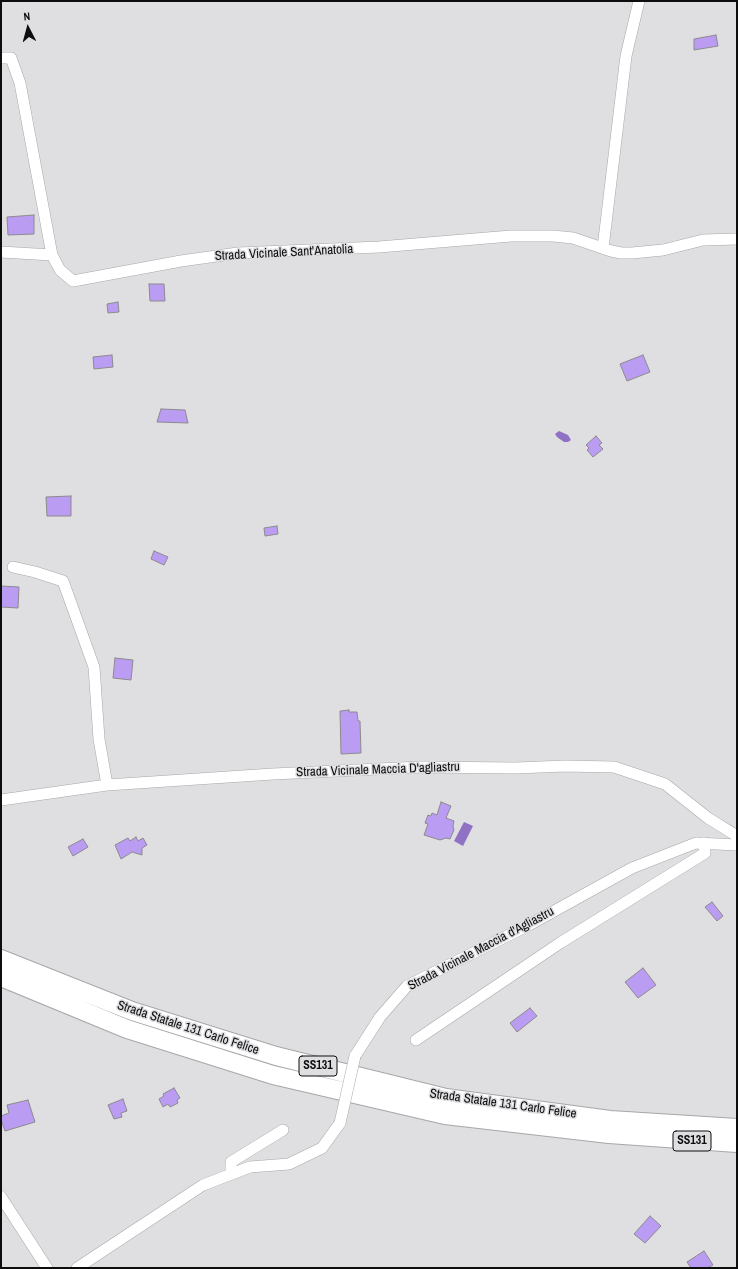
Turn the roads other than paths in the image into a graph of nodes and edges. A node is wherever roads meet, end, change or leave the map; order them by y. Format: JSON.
{"nodes":[{"id":1,"x":639,"y":1,"type":"edge"},
{"id":2,"x":1,"y":58,"type":"edge"},
{"id":3,"x":737,"y":239,"type":"edge"},
{"id":4,"x":603,"y":248,"type":"junction"},
{"id":5,"x":1,"y":252,"type":"edge"},
{"id":6,"x":52,"y":255,"type":"junction"},
{"id":7,"x":13,"y":567,"type":"dead end"},
{"id":8,"x":107,"y":785,"type":"junction"},
{"id":9,"x":1,"y":800,"type":"edge"},
{"id":10,"x":737,"y":836,"type":"edge"},
{"id":11,"x":704,"y":843,"type":"junction"},
{"id":12,"x":737,"y":845,"type":"edge"},
{"id":13,"x":1,"y":959,"type":"edge"},
{"id":14,"x":1,"y":977,"type":"edge"},
{"id":15,"x":416,"y":1040,"type":"dead end"},
{"id":16,"x":737,"y":1128,"type":"edge"},
{"id":17,"x":283,"y":1130,"type":"dead end"},
{"id":18,"x":647,"y":1130,"type":"junction"},
{"id":19,"x":737,"y":1143,"type":"edge"},
{"id":20,"x":231,"y":1174,"type":"junction"},
{"id":21,"x":1,"y":1197,"type":"edge"},
{"id":22,"x":47,"y":1268,"type":"edge"},
{"id":23,"x":77,"y":1268,"type":"edge"}],
"edges":[{"from":1,"to":4,"type":"street"},
{"from":2,"to":6,"type":"street","name":"Strada Vicinale Sant'Anatolia"},
{"from":3,"to":4,"type":"street","name":"Strada Vicinale Sant'Anatolia"},
{"from":4,"to":6,"type":"street","name":"Strada Vicinale Sant'Anatolia"},
{"from":5,"to":6,"type":"street"},
{"from":7,"to":8,"type":"street"},
{"from":8,"to":9,"type":"street","name":"Strada Vicinale Maccia D'agliastru"},
{"from":8,"to":10,"type":"street","name":"Strada Vicinale Maccia D'agliastru"},
{"from":11,"to":12,"type":"street","name":"Strada Vicinale Maccia d'Agliastru"},
{"from":11,"to":15,"type":"street"},
{"from":11,"to":20,"type":"street","name":"Strada Vicinale Maccia d'Agliastru","bridge":true},
{"from":13,"to":18,"type":"highway","name":"Strada Statale 131 Carlo Felice","number":"SS131"},
{"from":14,"to":18,"type":"highway","name":"Strada Statale 131 Carlo Felice","number":"SS131"},
{"from":16,"to":18,"type":"highway","name":"Strada Statale 131 Carlo Felice","number":"SS131"},
{"from":17,"to":20,"type":"street"},
{"from":18,"to":19,"type":"highway","name":"Strada Statale 131 Carlo Felice","number":"SS131"},
{"from":20,"to":23,"type":"street","name":"Strada Vicinale Maccia d'Agliastru"},
{"from":21,"to":22,"type":"street"}]}
